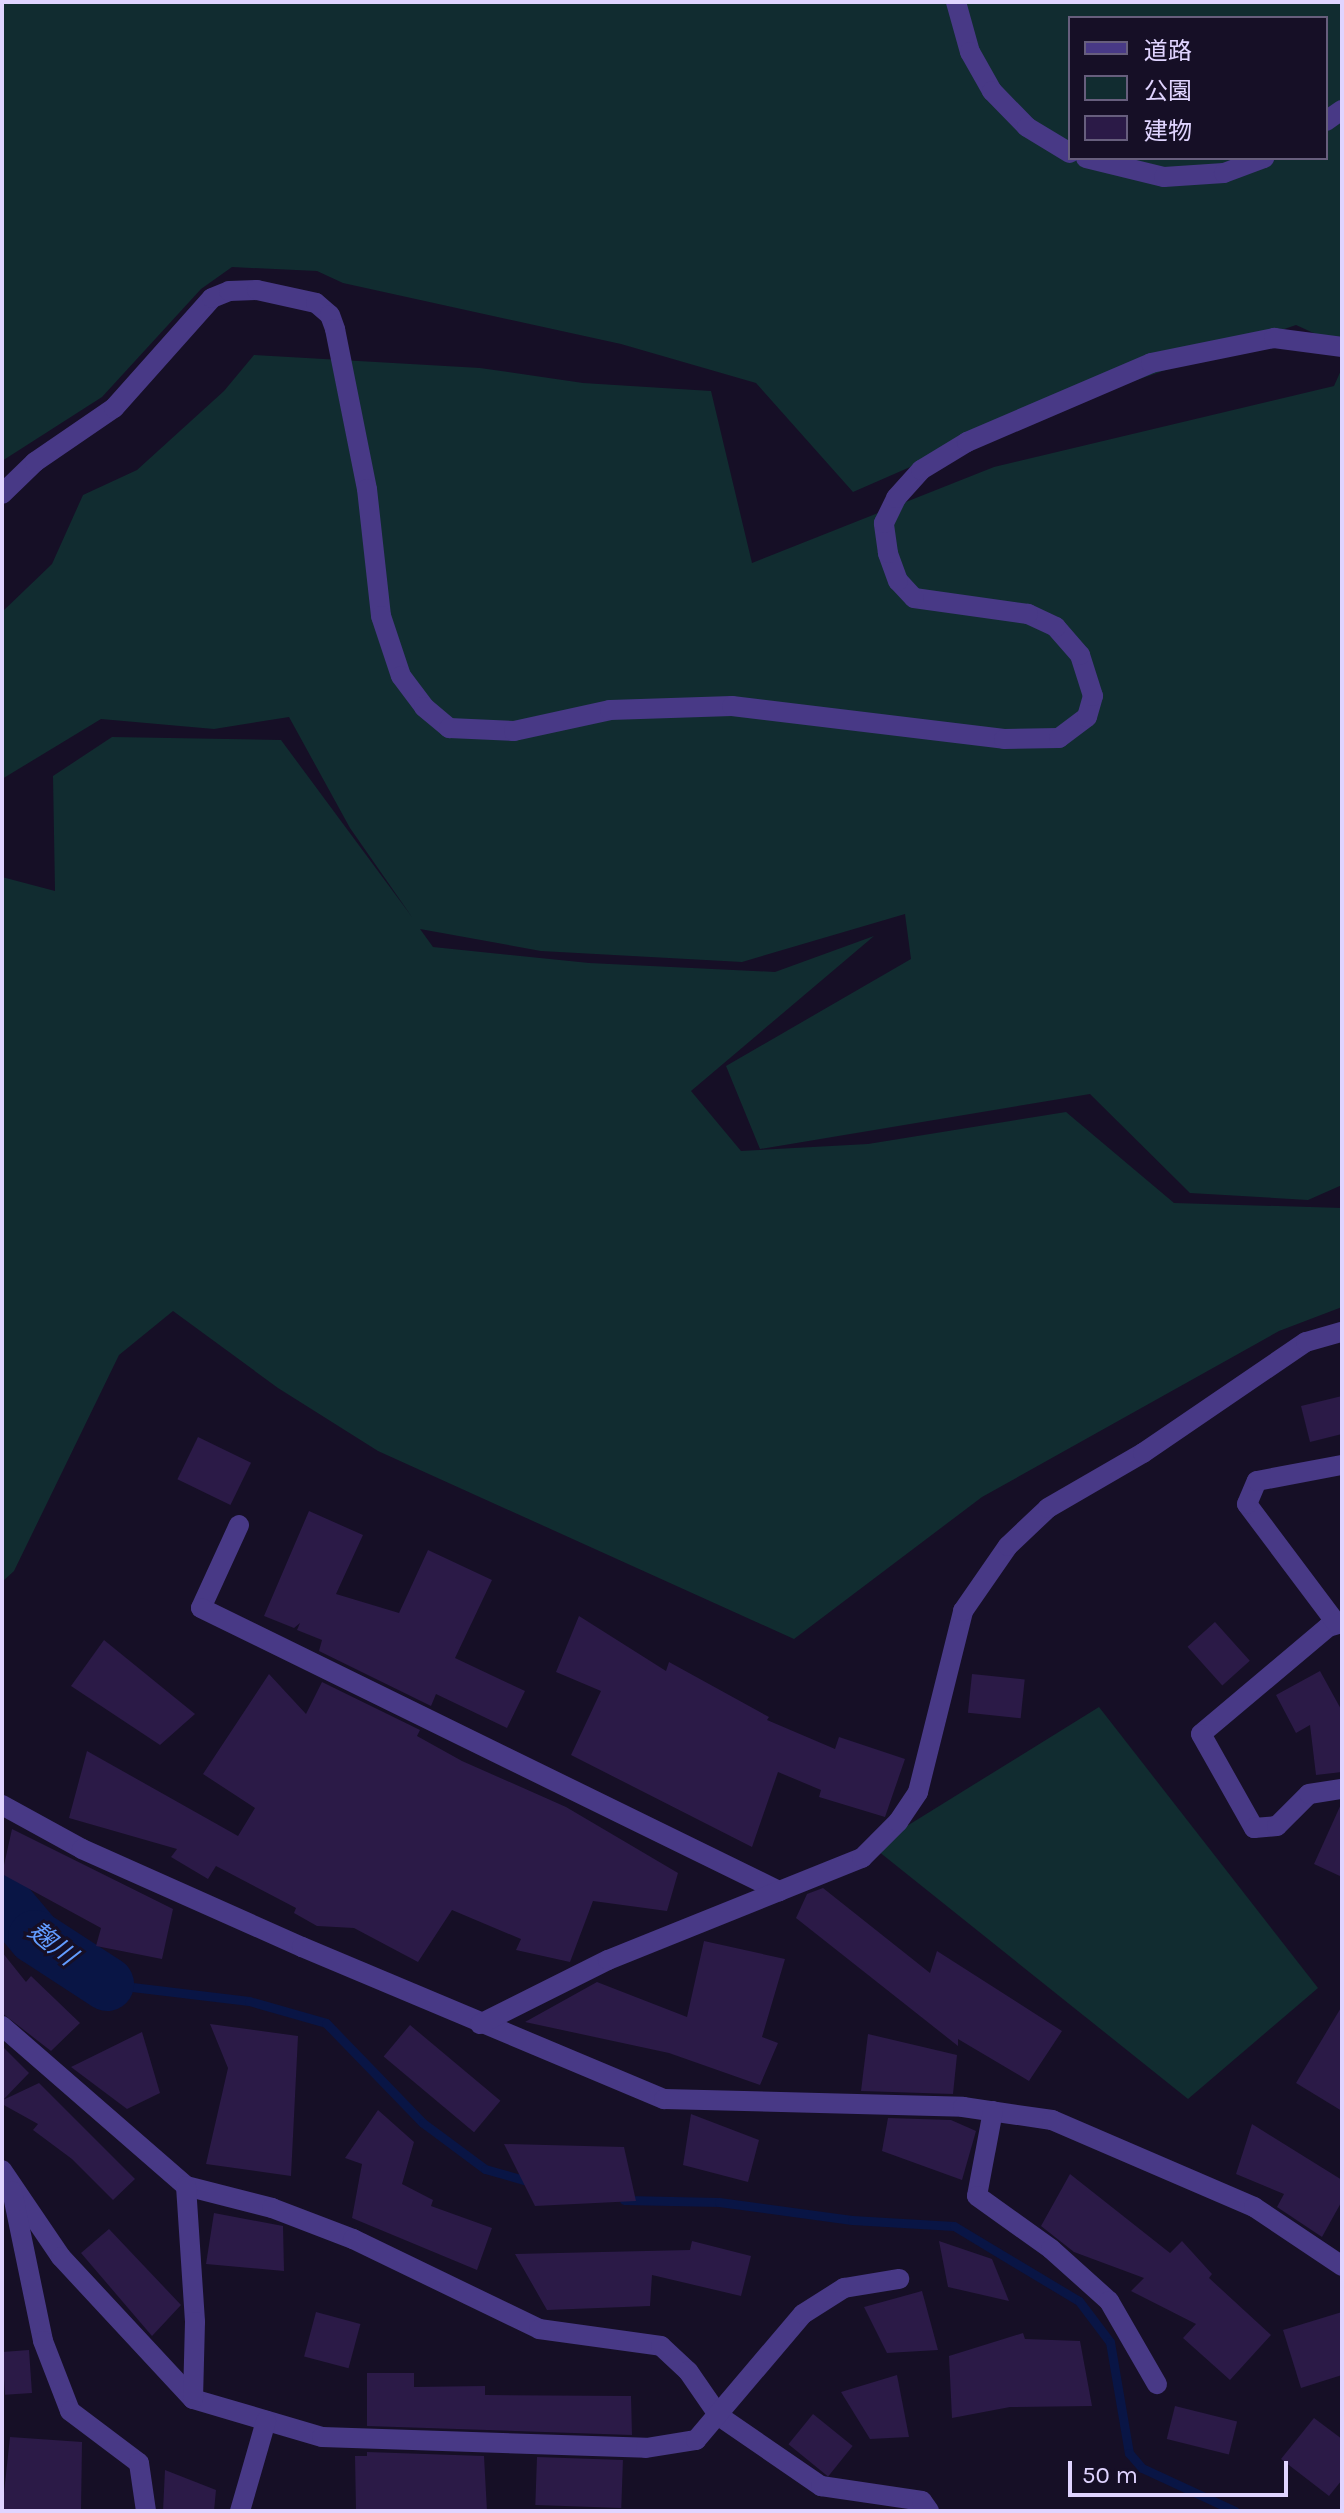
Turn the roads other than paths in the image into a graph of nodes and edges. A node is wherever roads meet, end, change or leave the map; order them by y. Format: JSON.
{"nodes":[{"id":1,"x":956,"y":2,"type":"edge"},
{"id":2,"x":1068,"y":152,"type":"edge"},
{"id":3,"x":1094,"y":160,"type":"edge"},
{"id":4,"x":1259,"y":160,"type":"edge"},
{"id":5,"x":1342,"y":347,"type":"edge"},
{"id":6,"x":2,"y":494,"type":"edge"},
{"id":7,"x":1342,"y":1332,"type":"edge"},
{"id":8,"x":1342,"y":1465,"type":"edge"},
{"id":9,"x":239,"y":1525,"type":"dead end"},
{"id":10,"x":1340,"y":1624,"type":"edge"},
{"id":11,"x":1342,"y":1789,"type":"edge"},
{"id":12,"x":2,"y":1805,"type":"edge"},
{"id":13,"x":779,"y":1891,"type":"junction"},
{"id":14,"x":480,"y":2024,"type":"junction"},
{"id":15,"x":2,"y":2026,"type":"edge"},
{"id":16,"x":993,"y":2111,"type":"junction"},
{"id":17,"x":6,"y":2175,"type":"edge"},
{"id":18,"x":186,"y":2186,"type":"junction"},
{"id":19,"x":1342,"y":2266,"type":"edge"},
{"id":20,"x":899,"y":2279,"type":"dead end"},
{"id":21,"x":1157,"y":2384,"type":"dead end"},
{"id":22,"x":193,"y":2399,"type":"junction"},
{"id":23,"x":719,"y":2416,"type":"junction"},
{"id":24,"x":266,"y":2421,"type":"junction"},
{"id":25,"x":146,"y":2511,"type":"edge"},
{"id":26,"x":240,"y":2511,"type":"edge"},
{"id":27,"x":929,"y":2511,"type":"edge"}],
"edges":[{"from":1,"to":2,"type":"street"},
{"from":3,"to":4,"type":"street"},
{"from":5,"to":6,"type":"street"},
{"from":7,"to":13,"type":"street"},
{"from":8,"to":10,"type":"street"},
{"from":9,"to":13,"type":"street"},
{"from":10,"to":11,"type":"street"},
{"from":12,"to":14,"type":"street"},
{"from":13,"to":14,"type":"street"},
{"from":14,"to":16,"type":"street"},
{"from":15,"to":18,"type":"street"},
{"from":16,"to":19,"type":"street"},
{"from":16,"to":21,"type":"street"},
{"from":17,"to":22,"type":"street"},
{"from":17,"to":25,"type":"street"},
{"from":18,"to":22,"type":"street"},
{"from":18,"to":23,"type":"street"},
{"from":20,"to":23,"type":"street"},
{"from":22,"to":24,"type":"street"},
{"from":23,"to":24,"type":"street"},
{"from":23,"to":27,"type":"street"},
{"from":24,"to":26,"type":"street"}]}
